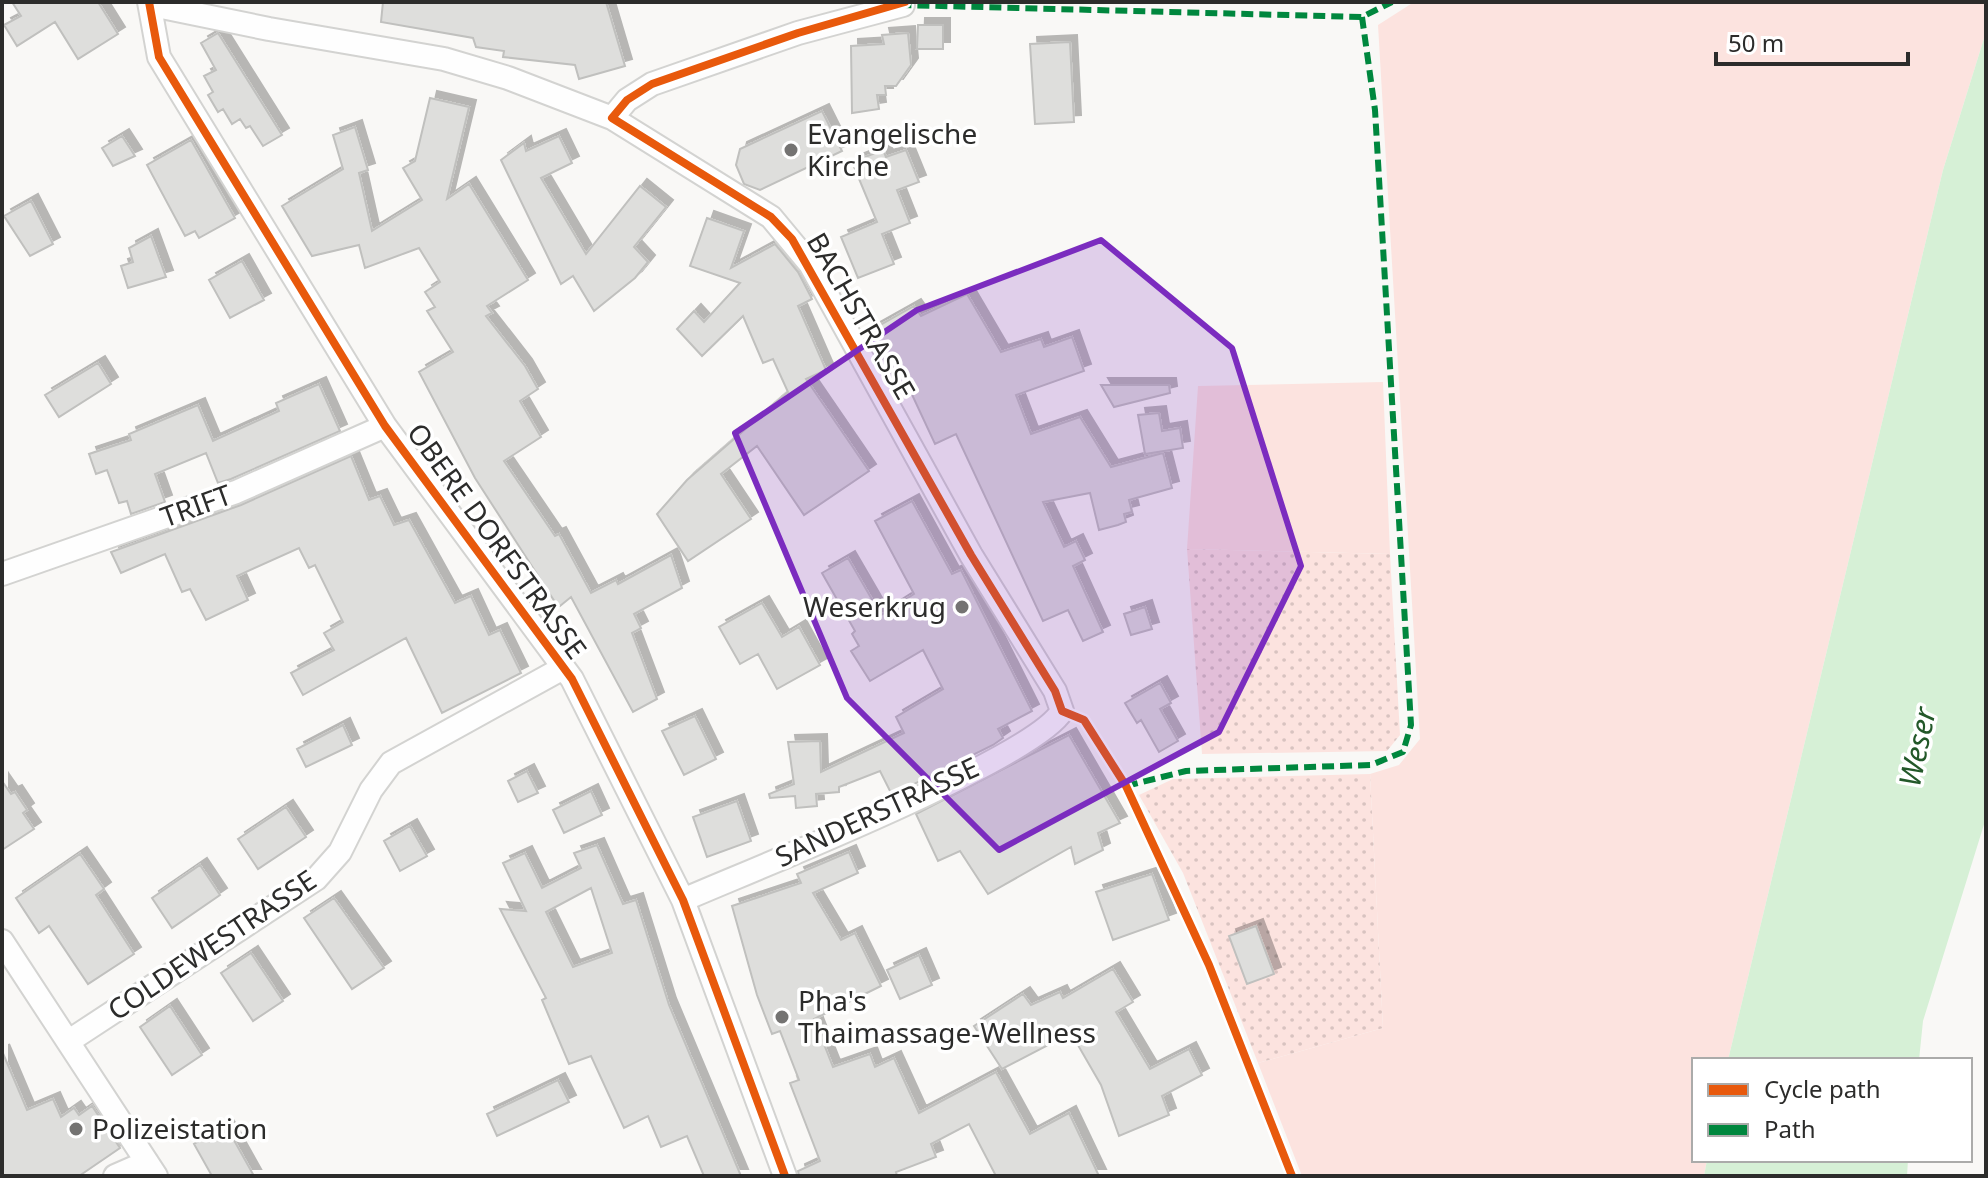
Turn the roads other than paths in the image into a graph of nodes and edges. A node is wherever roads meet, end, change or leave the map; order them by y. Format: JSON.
{"nodes":[{"id":1,"x":150,"y":3,"type":"edge"},
{"id":2,"x":903,"y":5,"type":"dead end"},
{"id":3,"x":612,"y":118,"type":"junction"},
{"id":4,"x":385,"y":426,"type":"junction"},
{"id":5,"x":2,"y":574,"type":"edge"},
{"id":6,"x":563,"y":668,"type":"junction"},
{"id":7,"x":1062,"y":711,"type":"joint"},
{"id":8,"x":683,"y":900,"type":"junction"},
{"id":9,"x":2,"y":941,"type":"edge"},
{"id":10,"x":69,"y":1041,"type":"junction"},
{"id":11,"x":151,"y":1169,"type":"edge"},
{"id":12,"x":115,"y":1176,"type":"edge"},
{"id":13,"x":785,"y":1176,"type":"edge"}],
"edges":[{"from":1,"to":3,"type":"street","name":"BACHSTRASSE"},
{"from":1,"to":4,"type":"street","name":"OBERE DORFSTRASSE"},
{"from":2,"to":3,"type":"street"},
{"from":3,"to":7,"type":"street","name":"BACHSTRASSE"},
{"from":4,"to":5,"type":"street","name":"TRIFT"},
{"from":4,"to":6,"type":"street","name":"OBERE DORFSTRASSE"},
{"from":6,"to":8,"type":"street","name":"OBERE DORFSTRASSE"},
{"from":6,"to":10,"type":"street","name":"COLDEWESTRASSE"},
{"from":7,"to":8,"type":"street","name":"SANDERSTRASSE"},
{"from":8,"to":13,"type":"street","name":"OBERE DORFSTRASSE"},
{"from":9,"to":10,"type":"street"},
{"from":10,"to":11,"type":"street"},
{"from":11,"to":12,"type":"street"}]}
